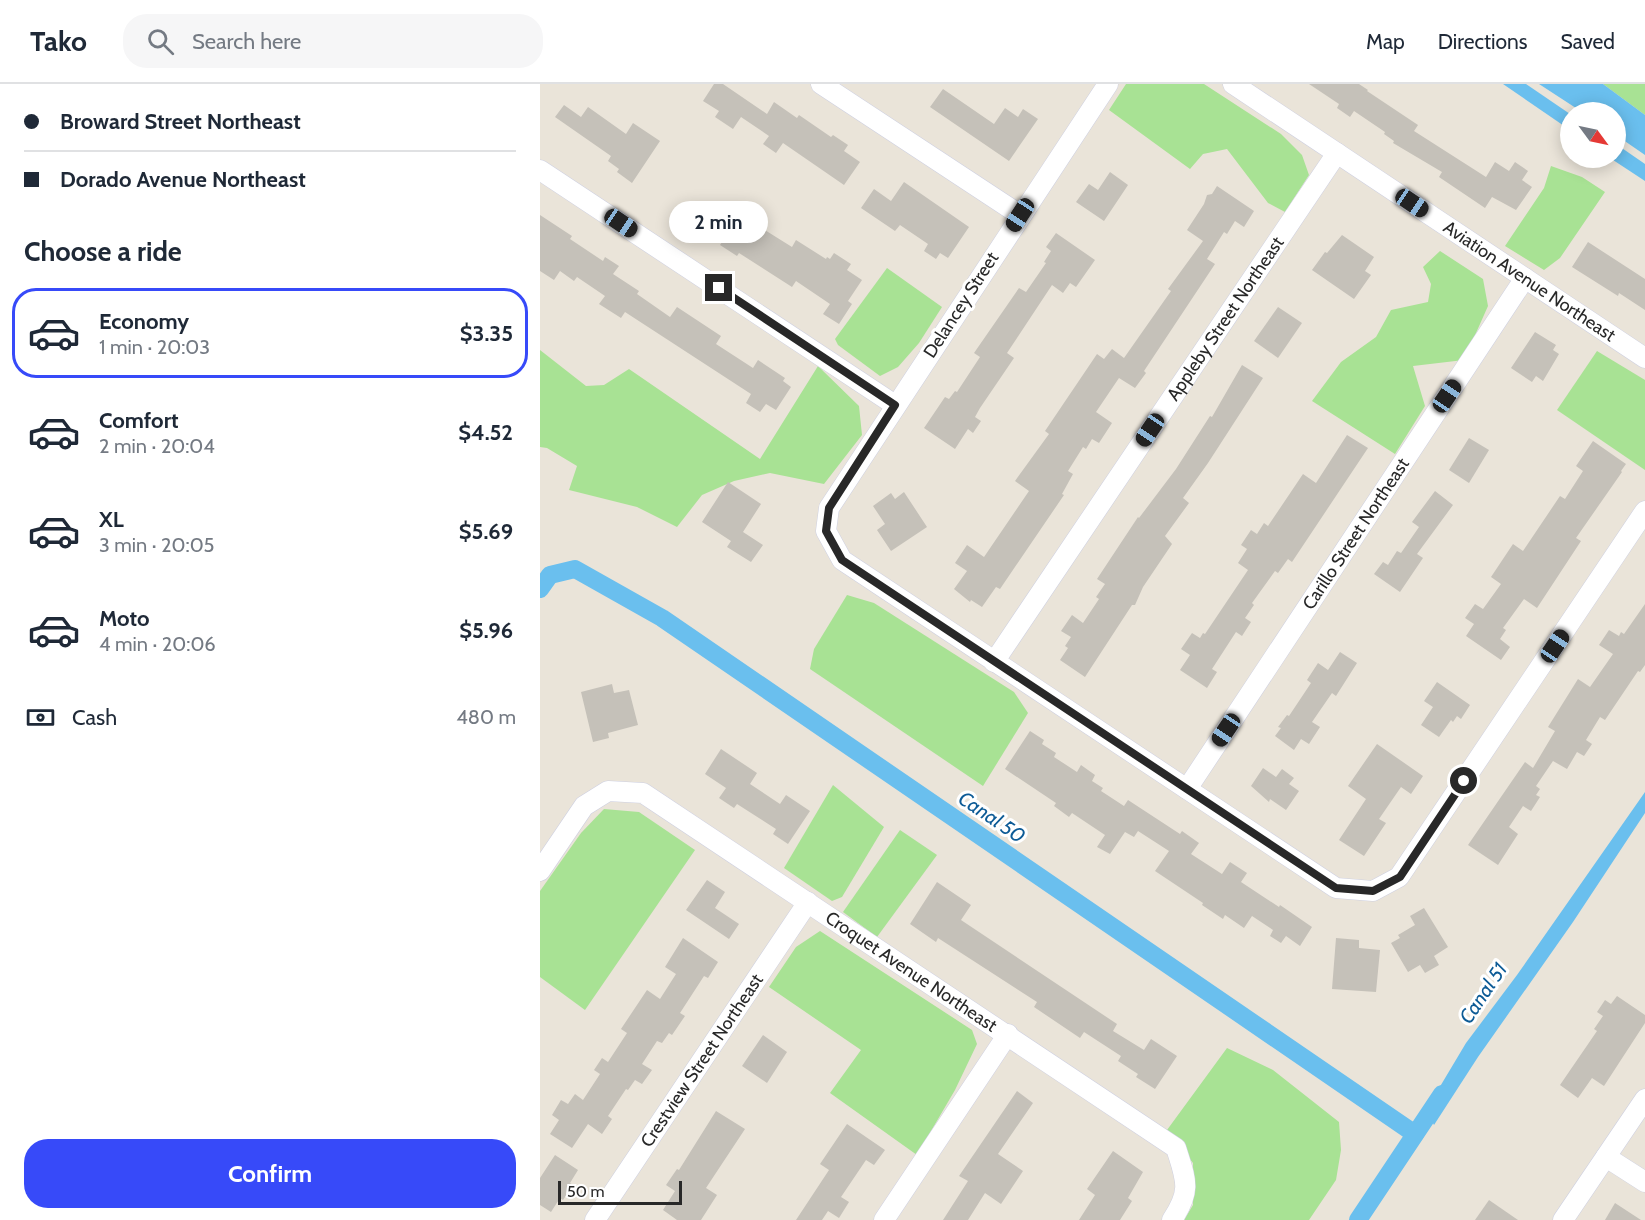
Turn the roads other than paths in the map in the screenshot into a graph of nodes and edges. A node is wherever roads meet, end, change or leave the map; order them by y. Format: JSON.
{"nodes":[{"id":1,"x":821,"y":84,"type":"edge"},
{"id":2,"x":1108,"y":84,"type":"edge"},
{"id":3,"x":1233,"y":84,"type":"edge"},
{"id":4,"x":1337,"y":153,"type":"junction"},
{"id":5,"x":540,"y":170,"type":"edge"},
{"id":6,"x":1020,"y":215,"type":"junction"},
{"id":7,"x":1525,"y":278,"type":"junction"},
{"id":8,"x":1645,"y":358,"type":"edge"},
{"id":9,"x":895,"y":405,"type":"junction"},
{"id":10,"x":1645,"y":511,"type":"edge"},
{"id":11,"x":994,"y":662,"type":"junction"},
{"id":12,"x":1187,"y":789,"type":"junction"},
{"id":13,"x":540,"y":871,"type":"edge"},
{"id":14,"x":808,"y":902,"type":"junction"},
{"id":15,"x":1008,"y":1034,"type":"junction"},
{"id":16,"x":1645,"y":1099,"type":"edge"},
{"id":17,"x":1606,"y":1157,"type":"junction"},
{"id":18,"x":1645,"y":1182,"type":"edge"},
{"id":19,"x":595,"y":1220,"type":"edge"},
{"id":20,"x":884,"y":1220,"type":"edge"},
{"id":21,"x":1172,"y":1220,"type":"edge"},
{"id":22,"x":1563,"y":1220,"type":"edge"}],
"edges":[{"from":1,"to":6,"type":"street"},
{"from":2,"to":6,"type":"street","name":"Delancey Street"},
{"from":3,"to":4,"type":"street","name":"Aviation Avenue Northeast"},
{"from":4,"to":7,"type":"street","name":"Aviation Avenue Northeast"},
{"from":4,"to":11,"type":"street","name":"Appleby Street Northeast"},
{"from":5,"to":9,"type":"street"},
{"from":6,"to":9,"type":"street","name":"Delancey Street"},
{"from":7,"to":8,"type":"street","name":"Aviation Avenue Northeast"},
{"from":7,"to":12,"type":"street","name":"Carillo Street Northeast"},
{"from":9,"to":11,"type":"street","name":"Delancey Street"},
{"from":10,"to":12,"type":"street"},
{"from":11,"to":12,"type":"street"},
{"from":13,"to":14,"type":"street","name":"Croquet Avenue Northeast"},
{"from":14,"to":15,"type":"street","name":"Croquet Avenue Northeast"},
{"from":14,"to":19,"type":"street","name":"Crestview Street Northeast"},
{"from":15,"to":20,"type":"street"},
{"from":15,"to":21,"type":"street","name":"Croquet Avenue Northeast"},
{"from":16,"to":17,"type":"street"},
{"from":17,"to":18,"type":"street"},
{"from":17,"to":22,"type":"street"}]}
